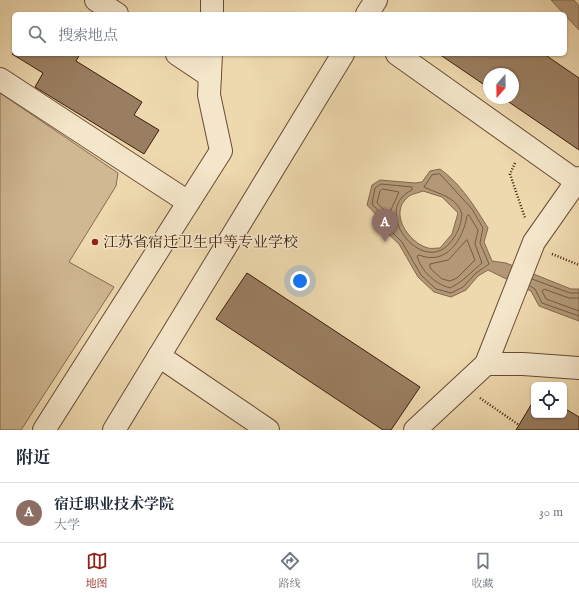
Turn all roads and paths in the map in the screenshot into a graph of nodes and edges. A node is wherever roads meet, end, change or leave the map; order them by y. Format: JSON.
{"nodes":[{"id":1,"x":96,"y":0,"type":"edge"},
{"id":2,"x":212,"y":0,"type":"edge"},
{"id":3,"x":376,"y":0,"type":"edge"},
{"id":4,"x":114,"y":12,"type":"edge"},
{"id":5,"x":212,"y":12,"type":"edge"},
{"id":6,"x":368,"y":12,"type":"edge"},
{"id":7,"x":180,"y":56,"type":"edge"},
{"id":8,"x":210,"y":56,"type":"edge"},
{"id":9,"x":342,"y":56,"type":"edge"},
{"id":10,"x":399,"y":56,"type":"edge"},
{"id":11,"x":210,"y":76,"type":"junction"},
{"id":12,"x":0,"y":79,"type":"edge"},
{"id":13,"x":577,"y":179,"type":"edge"},
{"id":14,"x":188,"y":202,"type":"junction"},
{"id":15,"x":159,"y":356,"type":"junction"},
{"id":16,"x":486,"y":364,"type":"junction"},
{"id":17,"x":579,"y":368,"type":"edge"},
{"id":18,"x":463,"y":385,"type":"junction"},
{"id":19,"x":519,"y":425,"type":"dead end"},
{"id":20,"x":44,"y":430,"type":"edge"},
{"id":21,"x":114,"y":430,"type":"edge"},
{"id":22,"x":268,"y":430,"type":"edge"},
{"id":23,"x":415,"y":430,"type":"edge"}],
"edges":[{"from":1,"to":4,"type":"lane"},
{"from":2,"to":5,"type":"lane"},
{"from":3,"to":6,"type":"lane"},
{"from":7,"to":11,"type":"lane"},
{"from":8,"to":11,"type":"lane"},
{"from":9,"to":15,"type":"lane"},
{"from":10,"to":13,"type":"lane"},
{"from":11,"to":14,"type":"lane"},
{"from":12,"to":14,"type":"lane"},
{"from":13,"to":16,"type":"lane"},
{"from":14,"to":20,"type":"lane"},
{"from":15,"to":21,"type":"lane"},
{"from":15,"to":22,"type":"lane"},
{"from":16,"to":17,"type":"lane"},
{"from":16,"to":18,"type":"lane"},
{"from":18,"to":19,"type":"path"},
{"from":18,"to":23,"type":"lane"}]}
